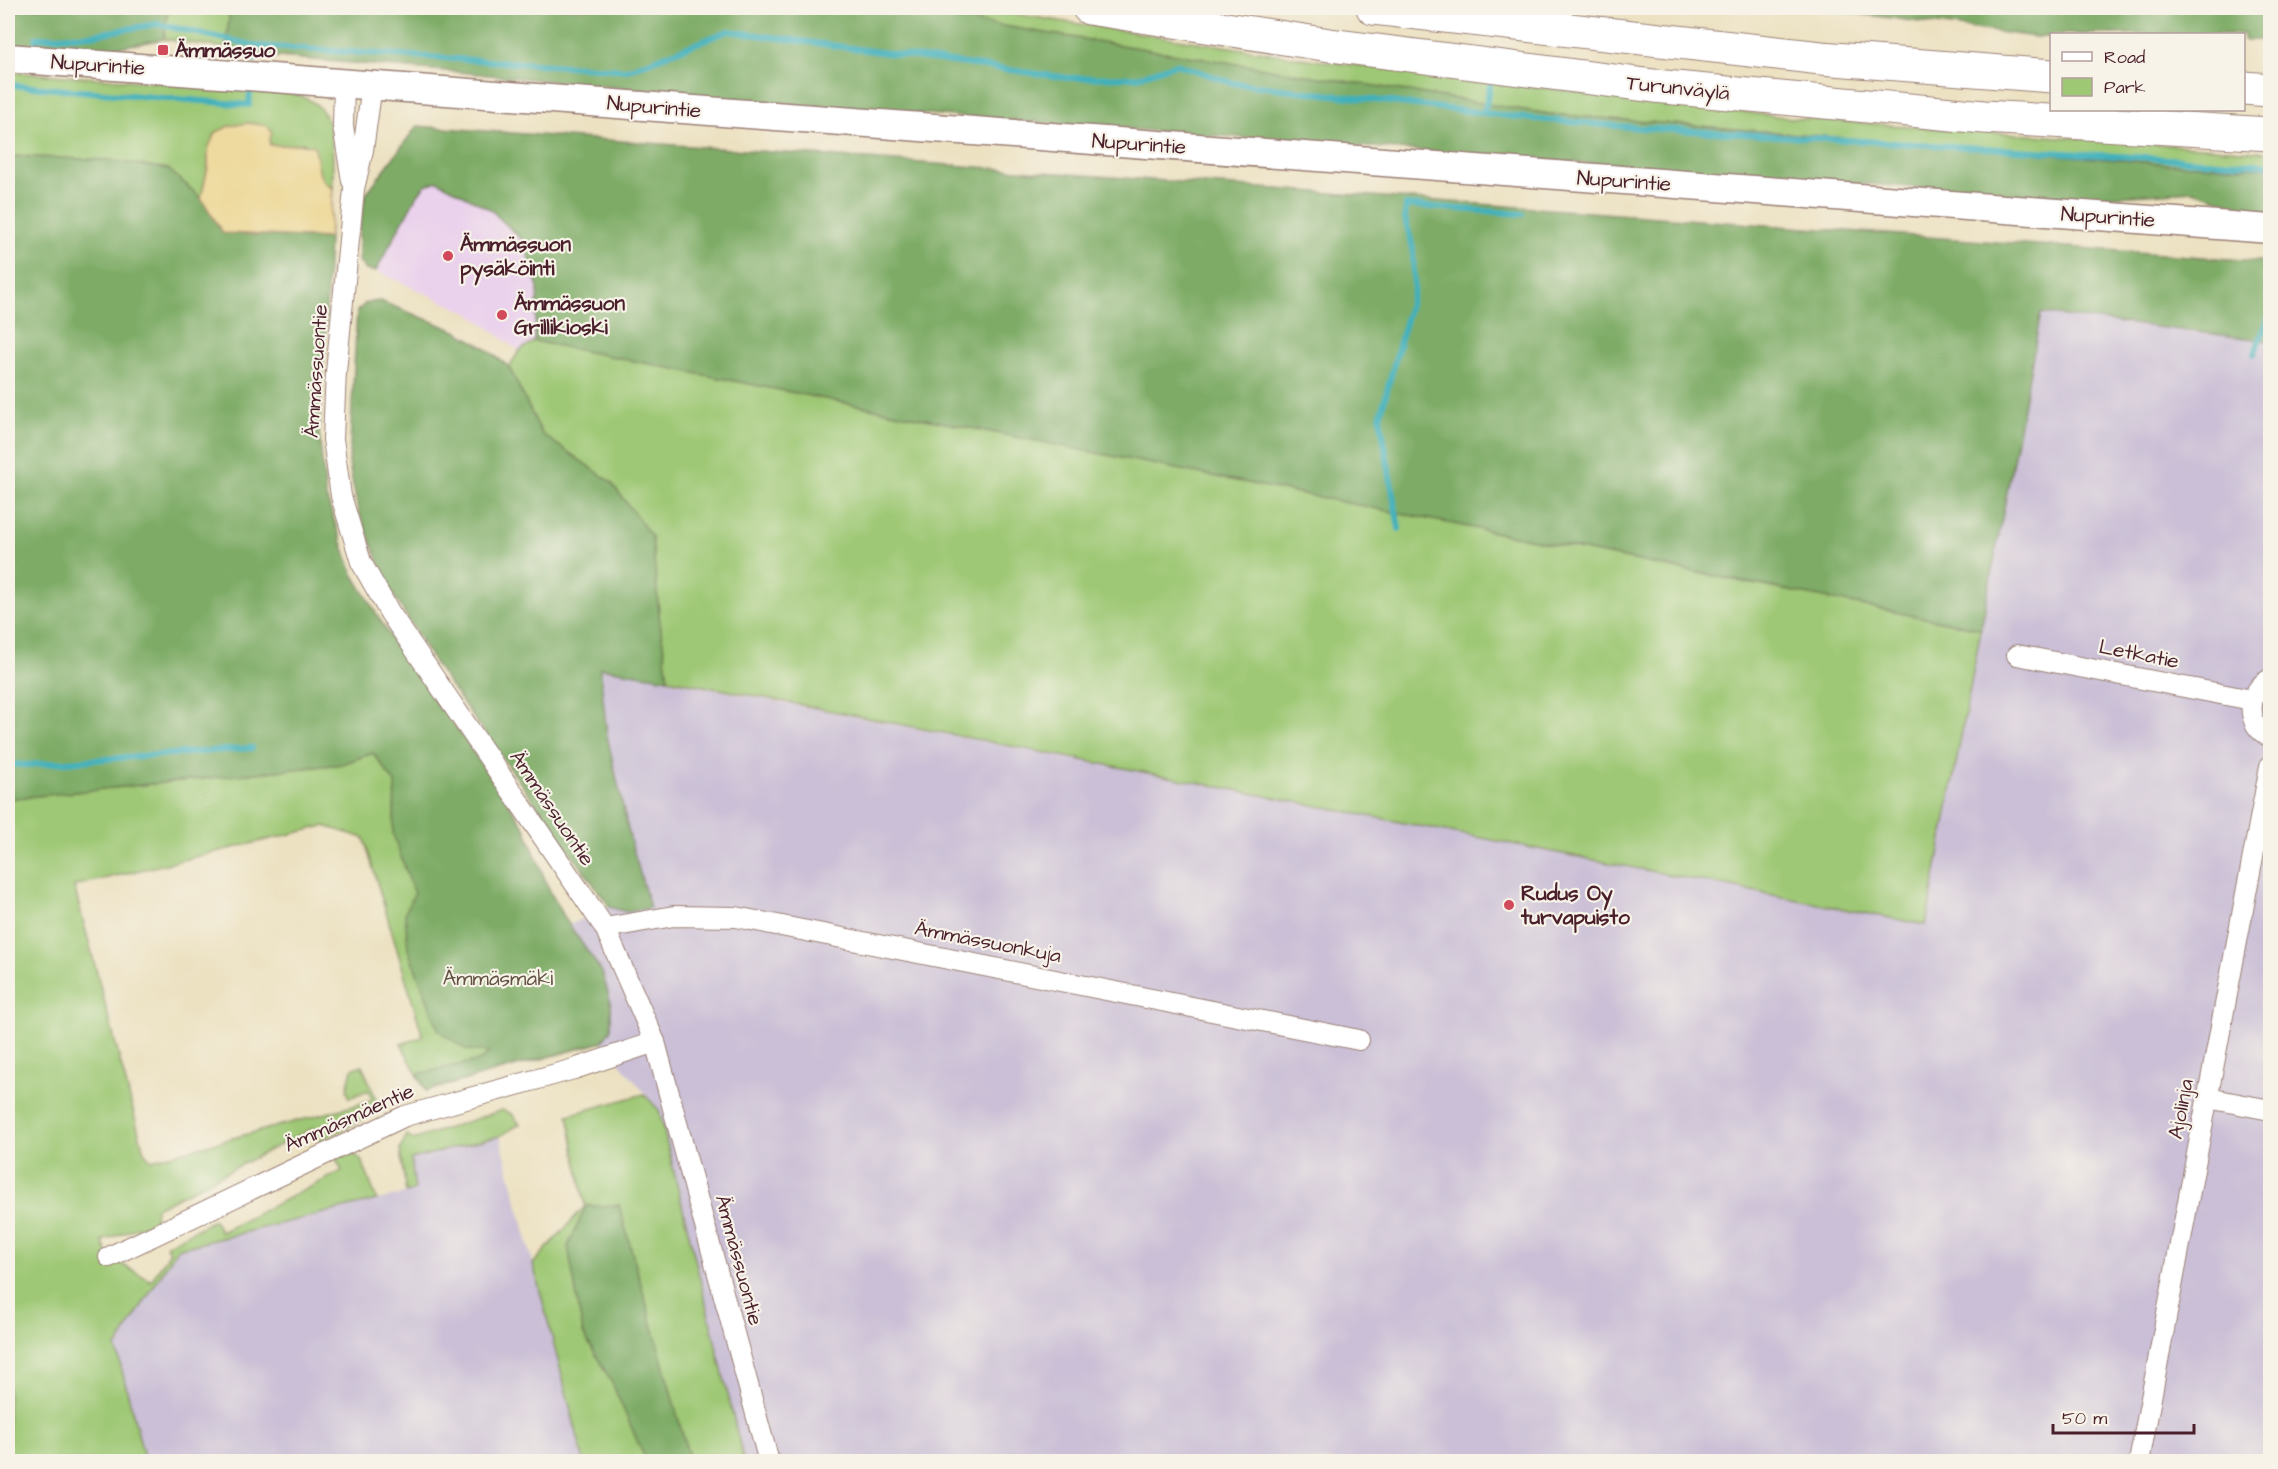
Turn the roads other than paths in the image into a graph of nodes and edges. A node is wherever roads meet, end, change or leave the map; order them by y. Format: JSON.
{"nodes":[{"id":1,"x":1089,"y":8,"type":"edge"},
{"id":2,"x":1373,"y":8,"type":"edge"},
{"id":3,"x":8,"y":58,"type":"edge"},
{"id":4,"x":2050,"y":76,"type":"edge"},
{"id":5,"x":344,"y":83,"type":"junction"},
{"id":6,"x":372,"y":85,"type":"junction"},
{"id":7,"x":2245,"y":88,"type":"edge"},
{"id":8,"x":2271,"y":90,"type":"edge"},
{"id":9,"x":2271,"y":134,"type":"edge"},
{"id":10,"x":354,"y":189,"type":"junction"},
{"id":11,"x":2271,"y":229,"type":"edge"},
{"id":12,"x":2017,"y":656,"type":"dead end"},
{"id":13,"x":2271,"y":679,"type":"edge"},
{"id":14,"x":2252,"y":700,"type":"junction"},
{"id":15,"x":2271,"y":737,"type":"edge"},
{"id":16,"x":2271,"y":766,"type":"edge"},
{"id":17,"x":605,"y":928,"type":"junction"},
{"id":18,"x":1359,"y":1040,"type":"dead end"},
{"id":19,"x":655,"y":1042,"type":"junction"},
{"id":20,"x":2208,"y":1098,"type":"junction"},
{"id":21,"x":2271,"y":1110,"type":"edge"},
{"id":22,"x":109,"y":1257,"type":"dead end"},
{"id":23,"x":769,"y":1461,"type":"edge"},
{"id":24,"x":2139,"y":1461,"type":"edge"}],
"edges":[{"from":1,"to":9,"type":"highway","name":"Turunväylä"},
{"from":2,"to":4,"type":"highway"},
{"from":3,"to":5,"type":"main road","name":"Nupurintie"},
{"from":5,"to":6,"type":"main road","name":"Nupurintie"},
{"from":5,"to":10,"type":"street","name":"Ämmässuontie"},
{"from":6,"to":10,"type":"street","name":"Ämmässuontie"},
{"from":6,"to":11,"type":"main road","name":"Nupurintie"},
{"from":7,"to":8,"type":"highway"},
{"from":10,"to":17,"type":"street","name":"Ämmässuontie"},
{"from":12,"to":14,"type":"street","name":"Letkatie"},
{"from":13,"to":14,"type":"street"},
{"from":14,"to":15,"type":"street"},
{"from":16,"to":20,"type":"street","name":"Ajolinja"},
{"from":17,"to":18,"type":"street","name":"Ämmässuonkuja"},
{"from":17,"to":19,"type":"street","name":"Ämmässuontie"},
{"from":19,"to":22,"type":"street","name":"Ämmäsmäentie"},
{"from":19,"to":23,"type":"street","name":"Ämmässuontie"},
{"from":20,"to":21,"type":"street"},
{"from":20,"to":24,"type":"street","name":"Ajolinja"}]}
